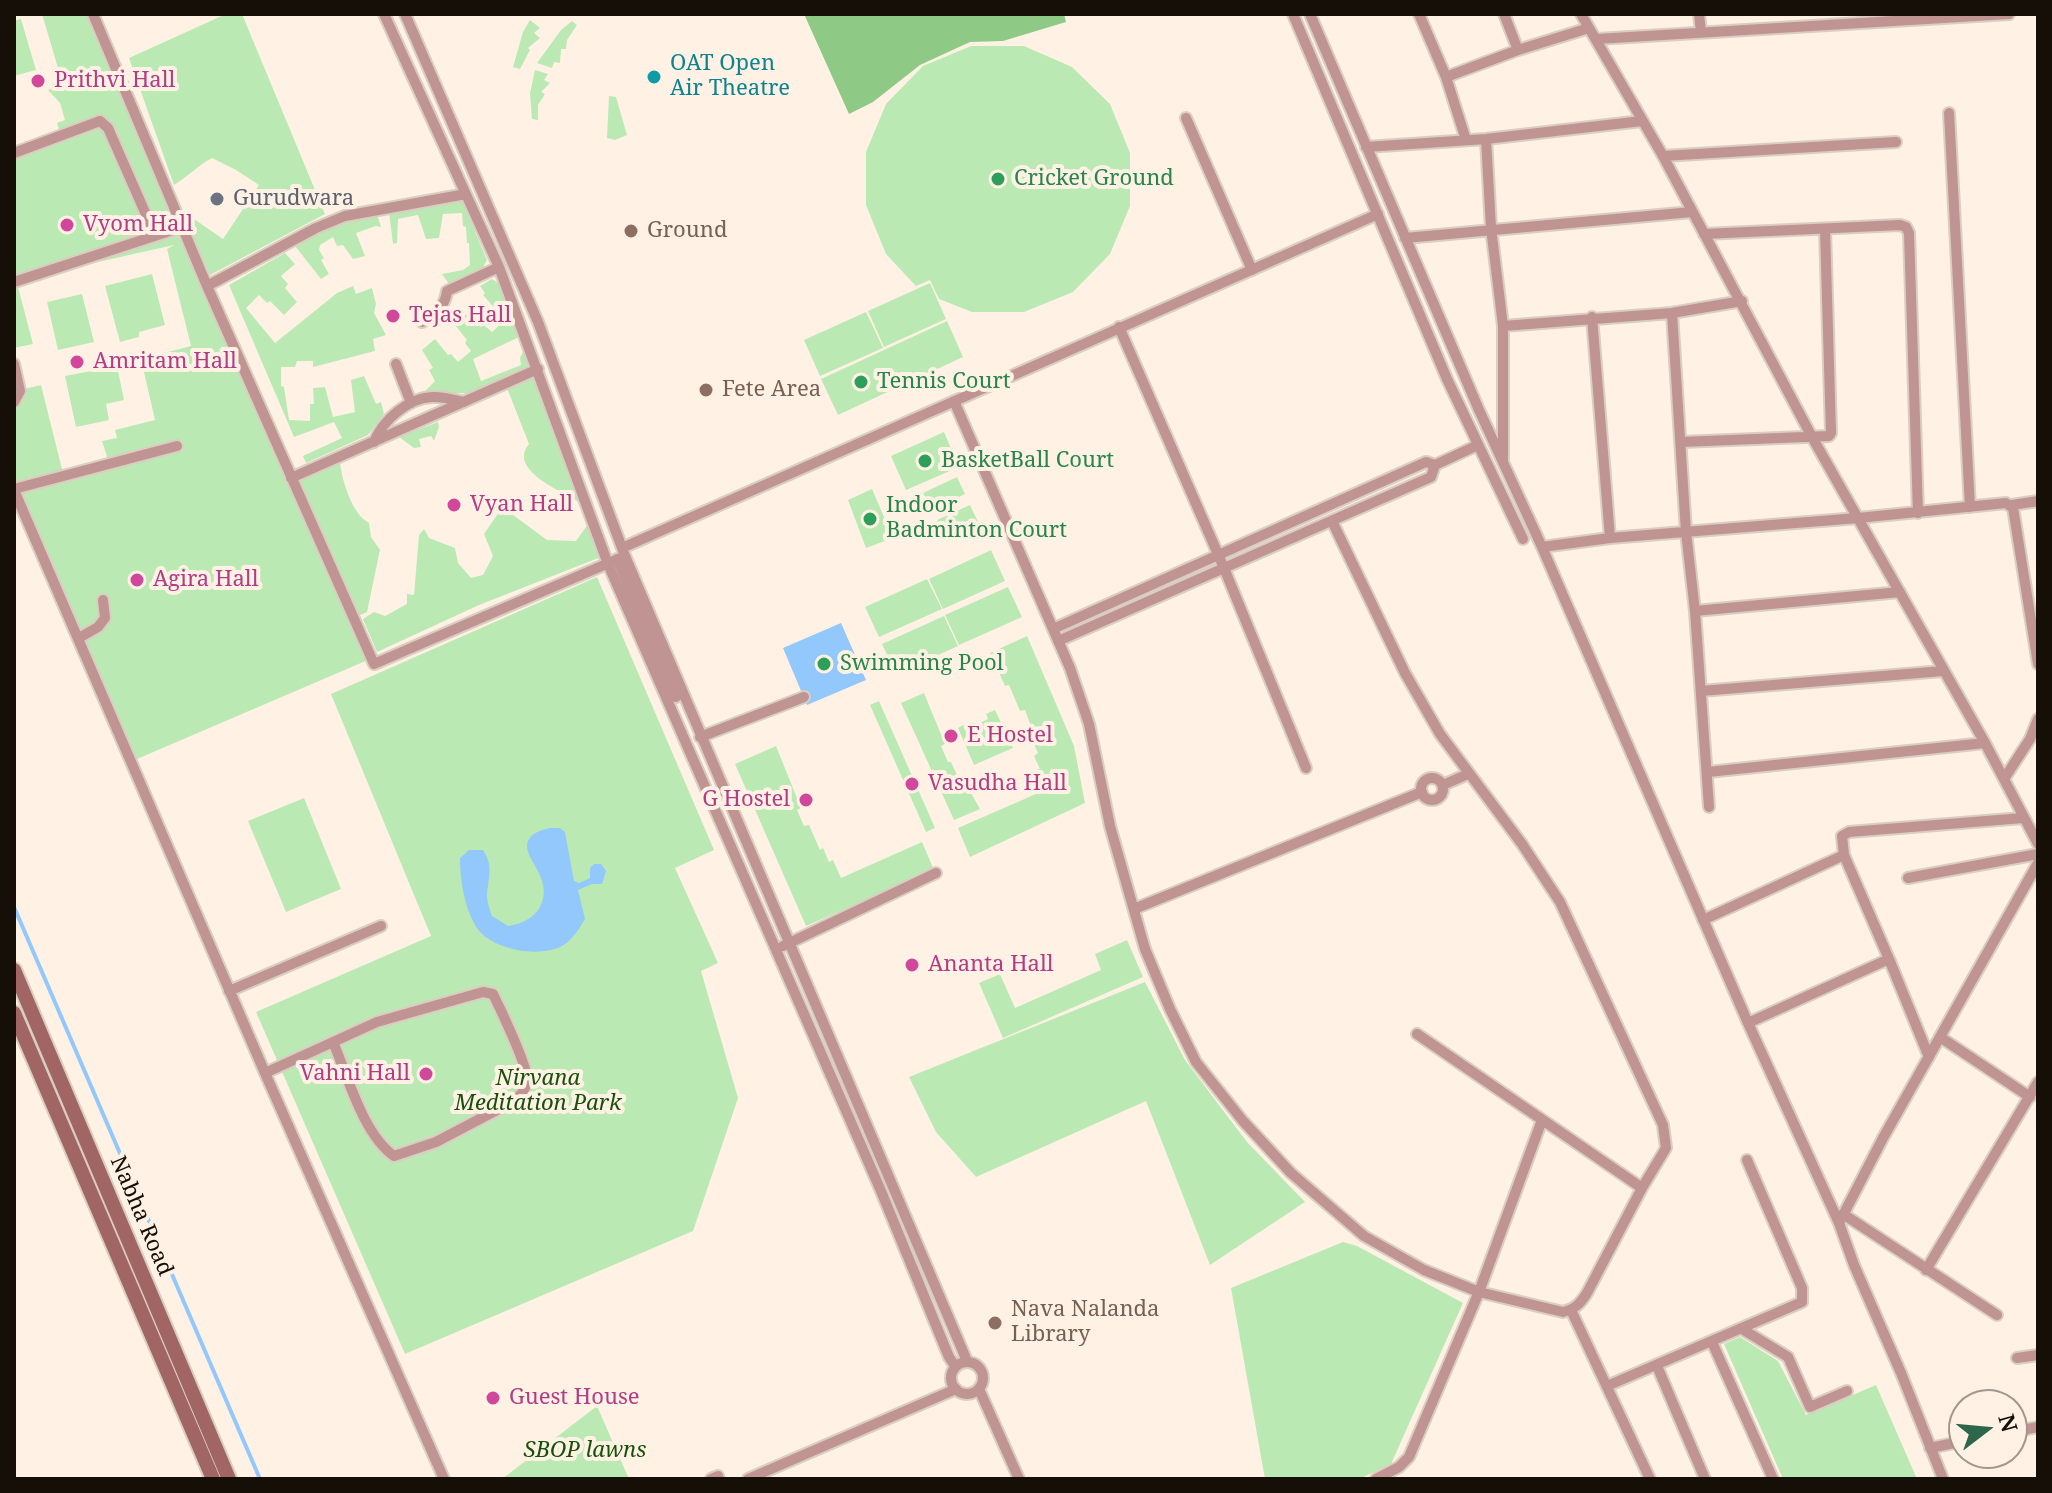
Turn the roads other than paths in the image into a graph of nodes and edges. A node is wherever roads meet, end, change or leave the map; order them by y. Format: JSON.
{"nodes":[{"id":1,"x":93,"y":14,"type":"edge"},
{"id":2,"x":384,"y":14,"type":"edge"},
{"id":3,"x":405,"y":14,"type":"edge"},
{"id":4,"x":1293,"y":14,"type":"edge"},
{"id":5,"x":1310,"y":14,"type":"edge"},
{"id":6,"x":1419,"y":14,"type":"edge"},
{"id":7,"x":1504,"y":14,"type":"edge"},
{"id":8,"x":1581,"y":14,"type":"edge"},
{"id":9,"x":1699,"y":14,"type":"edge"},
{"id":10,"x":2009,"y":14,"type":"edge"},
{"id":11,"x":1589,"y":28,"type":"junction"},
{"id":12,"x":1701,"y":32,"type":"junction"},
{"id":13,"x":1597,"y":39,"type":"junction"},
{"id":14,"x":1518,"y":50,"type":"junction"},
{"id":15,"x":1446,"y":77,"type":"junction"},
{"id":16,"x":1949,"y":113,"type":"dead end"},
{"id":17,"x":1186,"y":118,"type":"dead end"},
{"id":18,"x":1642,"y":121,"type":"junction"},
{"id":19,"x":1486,"y":139,"type":"junction"},
{"id":20,"x":1466,"y":140,"type":"junction"},
{"id":21,"x":1896,"y":142,"type":"dead end"},
{"id":22,"x":1366,"y":147,"type":"junction"},
{"id":23,"x":14,"y":153,"type":"edge"},
{"id":24,"x":1663,"y":156,"type":"junction"},
{"id":25,"x":470,"y":164,"type":"junction"},
{"id":26,"x":455,"y":169,"type":"junction"},
{"id":27,"x":466,"y":194,"type":"junction"},
{"id":28,"x":1692,"y":212,"type":"junction"},
{"id":29,"x":1378,"y":214,"type":"junction"},
{"id":30,"x":182,"y":227,"type":"junction"},
{"id":31,"x":1491,"y":228,"type":"junction"},
{"id":32,"x":1825,"y":229,"type":"junction"},
{"id":33,"x":1704,"y":234,"type":"junction"},
{"id":34,"x":155,"y":235,"type":"junction"},
{"id":35,"x":1405,"y":238,"type":"junction"},
{"id":36,"x":499,"y":267,"type":"junction"},
{"id":37,"x":1252,"y":270,"type":"junction"},
{"id":38,"x":14,"y":282,"type":"edge"},
{"id":39,"x":207,"y":286,"type":"junction"},
{"id":40,"x":1742,"y":301,"type":"junction"},
{"id":41,"x":1672,"y":313,"type":"junction"},
{"id":42,"x":1592,"y":317,"type":"junction"},
{"id":43,"x":422,"y":322,"type":"dead end"},
{"id":44,"x":1503,"y":326,"type":"junction"},
{"id":45,"x":1119,"y":327,"type":"junction"},
{"id":46,"x":14,"y":364,"type":"edge"},
{"id":47,"x":396,"y":364,"type":"dead end"},
{"id":48,"x":538,"y":369,"type":"junction"},
{"id":49,"x":954,"y":401,"type":"junction"},
{"id":50,"x":14,"y":402,"type":"edge"},
{"id":51,"x":464,"y":402,"type":"junction"},
{"id":52,"x":411,"y":403,"type":"junction"},
{"id":53,"x":1812,"y":437,"type":"junction"},
{"id":54,"x":374,"y":442,"type":"junction"},
{"id":55,"x":1681,"y":442,"type":"junction"},
{"id":56,"x":1478,"y":445,"type":"junction"},
{"id":57,"x":177,"y":446,"type":"dead end"},
{"id":58,"x":1435,"y":465,"type":"junction"},
{"id":59,"x":1504,"y":466,"type":"junction"},
{"id":60,"x":291,"y":478,"type":"junction"},
{"id":61,"x":14,"y":490,"type":"edge"},
{"id":62,"x":2038,"y":501,"type":"edge"},
{"id":63,"x":2012,"y":505,"type":"junction"},
{"id":64,"x":1970,"y":507,"type":"junction"},
{"id":65,"x":1918,"y":513,"type":"junction"},
{"id":66,"x":1858,"y":518,"type":"junction"},
{"id":67,"x":1332,"y":521,"type":"junction"},
{"id":68,"x":1686,"y":532,"type":"junction"},
{"id":69,"x":1610,"y":538,"type":"junction"},
{"id":70,"x":1523,"y":539,"type":"dead end"},
{"id":71,"x":1542,"y":547,"type":"junction"},
{"id":72,"x":1218,"y":556,"type":"junction"},
{"id":73,"x":618,"y":557,"type":"junction"},
{"id":74,"x":1224,"y":568,"type":"junction"},
{"id":75,"x":1900,"y":592,"type":"junction"},
{"id":76,"x":103,"y":600,"type":"dead end"},
{"id":77,"x":1695,"y":611,"type":"junction"},
{"id":78,"x":1053,"y":629,"type":"junction"},
{"id":79,"x":79,"y":638,"type":"junction"},
{"id":80,"x":1058,"y":641,"type":"junction"},
{"id":81,"x":2038,"y":664,"type":"edge"},
{"id":82,"x":1943,"y":671,"type":"junction"},
{"id":83,"x":1701,"y":691,"type":"junction"},
{"id":84,"x":804,"y":697,"type":"dead end"},
{"id":85,"x":2038,"y":719,"type":"edge"},
{"id":86,"x":700,"y":737,"type":"junction"},
{"id":87,"x":1985,"y":743,"type":"junction"},
{"id":88,"x":1306,"y":768,"type":"dead end"},
{"id":89,"x":1708,"y":772,"type":"junction"},
{"id":90,"x":1468,"y":774,"type":"junction"},
{"id":91,"x":2004,"y":779,"type":"junction"},
{"id":92,"x":1709,"y":807,"type":"dead end"},
{"id":93,"x":2023,"y":818,"type":"junction"},
{"id":94,"x":2038,"y":844,"type":"edge"},
{"id":95,"x":2038,"y":854,"type":"edge"},
{"id":96,"x":1844,"y":855,"type":"junction"},
{"id":97,"x":2038,"y":863,"type":"edge"},
{"id":98,"x":936,"y":873,"type":"dead end"},
{"id":99,"x":1908,"y":878,"type":"dead end"},
{"id":100,"x":1134,"y":909,"type":"junction"},
{"id":101,"x":1703,"y":920,"type":"junction"},
{"id":102,"x":381,"y":926,"type":"dead end"},
{"id":103,"x":782,"y":947,"type":"junction"},
{"id":104,"x":1889,"y":959,"type":"junction"},
{"id":105,"x":14,"y":970,"type":"edge"},
{"id":106,"x":229,"y":991,"type":"junction"},
{"id":107,"x":14,"y":1013,"type":"edge"},
{"id":108,"x":1748,"y":1023,"type":"junction"},
{"id":109,"x":1417,"y":1034,"type":"dead end"},
{"id":110,"x":1940,"y":1037,"type":"junction"},
{"id":111,"x":333,"y":1042,"type":"junction"},
{"id":112,"x":1929,"y":1057,"type":"junction"},
{"id":113,"x":265,"y":1073,"type":"junction"},
{"id":114,"x":2038,"y":1082,"type":"edge"},
{"id":115,"x":2030,"y":1097,"type":"junction"},
{"id":116,"x":1542,"y":1120,"type":"junction"},
{"id":117,"x":1747,"y":1160,"type":"dead end"},
{"id":118,"x":1642,"y":1188,"type":"junction"},
{"id":119,"x":1841,"y":1219,"type":"junction"},
{"id":120,"x":1926,"y":1270,"type":"junction"},
{"id":121,"x":1479,"y":1292,"type":"junction"},
{"id":122,"x":1571,"y":1310,"type":"junction"},
{"id":123,"x":1997,"y":1315,"type":"dead end"},
{"id":124,"x":1742,"y":1329,"type":"junction"},
{"id":125,"x":1712,"y":1342,"type":"junction"},
{"id":126,"x":2038,"y":1355,"type":"edge"},
{"id":127,"x":2017,"y":1358,"type":"dead end"},
{"id":128,"x":961,"y":1363,"type":"junction"},
{"id":129,"x":1657,"y":1366,"type":"junction"},
{"id":130,"x":1607,"y":1386,"type":"junction"},
{"id":131,"x":956,"y":1389,"type":"junction"},
{"id":132,"x":979,"y":1389,"type":"junction"},
{"id":133,"x":1847,"y":1391,"type":"dead end"},
{"id":134,"x":1948,"y":1444,"type":"edge"},
{"id":135,"x":1930,"y":1448,"type":"junction"},
{"id":136,"x":213,"y":1479,"type":"edge"},
{"id":137,"x":229,"y":1479,"type":"edge"},
{"id":138,"x":444,"y":1479,"type":"edge"},
{"id":139,"x":748,"y":1479,"type":"edge"},
{"id":140,"x":1019,"y":1479,"type":"edge"},
{"id":141,"x":1376,"y":1479,"type":"edge"},
{"id":142,"x":1650,"y":1479,"type":"edge"},
{"id":143,"x":1705,"y":1479,"type":"edge"},
{"id":144,"x":1773,"y":1479,"type":"edge"},
{"id":145,"x":1943,"y":1479,"type":"edge"}],
"edges":[{"from":1,"to":30,"type":"street"},
{"from":2,"to":26,"type":"street"},
{"from":3,"to":25,"type":"street"},
{"from":4,"to":29,"type":"street"},
{"from":5,"to":22,"type":"street"},
{"from":6,"to":15,"type":"street"},
{"from":7,"to":14,"type":"street"},
{"from":8,"to":11,"type":"street"},
{"from":9,"to":12,"type":"street"},
{"from":10,"to":12,"type":"street"},
{"from":11,"to":13,"type":"street"},
{"from":11,"to":14,"type":"street"},
{"from":12,"to":13,"type":"street"},
{"from":13,"to":18,"type":"street"},
{"from":14,"to":15,"type":"street"},
{"from":15,"to":20,"type":"street"},
{"from":16,"to":64,"type":"street"},
{"from":17,"to":37,"type":"street"},
{"from":18,"to":19,"type":"street"},
{"from":18,"to":24,"type":"street"},
{"from":19,"to":20,"type":"street"},
{"from":19,"to":31,"type":"street"},
{"from":20,"to":22,"type":"street"},
{"from":21,"to":24,"type":"street"},
{"from":22,"to":35,"type":"street"},
{"from":23,"to":34,"type":"street"},
{"from":24,"to":28,"type":"street"},
{"from":25,"to":26,"type":"street"},
{"from":25,"to":73,"type":"street"},
{"from":26,"to":27,"type":"street"},
{"from":27,"to":36,"type":"street"},
{"from":27,"to":39,"type":"street"},
{"from":28,"to":31,"type":"street"},
{"from":28,"to":33,"type":"street"},
{"from":29,"to":37,"type":"street"},
{"from":29,"to":56,"type":"street"},
{"from":30,"to":34,"type":"street"},
{"from":30,"to":39,"type":"street"},
{"from":31,"to":35,"type":"street"},
{"from":31,"to":44,"type":"street"},
{"from":32,"to":33,"type":"street"},
{"from":32,"to":53,"type":"street"},
{"from":32,"to":65,"type":"street"},
{"from":33,"to":40,"type":"street"},
{"from":34,"to":38,"type":"street"},
{"from":35,"to":59,"type":"street"},
{"from":36,"to":43,"type":"street"},
{"from":36,"to":48,"type":"street"},
{"from":37,"to":45,"type":"street"},
{"from":39,"to":60,"type":"street"},
{"from":40,"to":41,"type":"street"},
{"from":40,"to":53,"type":"street"},
{"from":41,"to":42,"type":"street"},
{"from":41,"to":55,"type":"street"},
{"from":42,"to":44,"type":"street"},
{"from":42,"to":69,"type":"street"},
{"from":44,"to":59,"type":"street"},
{"from":45,"to":49,"type":"street"},
{"from":45,"to":72,"type":"street"},
{"from":46,"to":50,"type":"street"},
{"from":47,"to":52,"type":"street"},
{"from":48,"to":51,"type":"street"},
{"from":48,"to":73,"type":"street"},
{"from":49,"to":73,"type":"street"},
{"from":49,"to":78,"type":"street"},
{"from":51,"to":52,"type":"street"},
{"from":51,"to":54,"type":"street"},
{"from":52,"to":54,"type":"street"},
{"from":53,"to":55,"type":"street"},
{"from":53,"to":66,"type":"street"},
{"from":54,"to":60,"type":"street"},
{"from":55,"to":68,"type":"street"},
{"from":56,"to":58,"type":"street"},
{"from":56,"to":70,"type":"street"},
{"from":57,"to":61,"type":"street"},
{"from":58,"to":67,"type":"street"},
{"from":58,"to":72,"type":"street"},
{"from":59,"to":71,"type":"street"},
{"from":60,"to":73,"type":"street"},
{"from":61,"to":79,"type":"street"},
{"from":62,"to":63,"type":"street"},
{"from":63,"to":64,"type":"street"},
{"from":63,"to":81,"type":"street"},
{"from":64,"to":65,"type":"street"},
{"from":65,"to":66,"type":"street"},
{"from":66,"to":68,"type":"street"},
{"from":66,"to":75,"type":"street"},
{"from":67,"to":74,"type":"street"},
{"from":67,"to":90,"type":"street"},
{"from":68,"to":69,"type":"street"},
{"from":68,"to":77,"type":"street"},
{"from":69,"to":71,"type":"street"},
{"from":71,"to":101,"type":"street"},
{"from":72,"to":74,"type":"street"},
{"from":72,"to":78,"type":"street"},
{"from":73,"to":86,"type":"street"},
{"from":73,"to":103,"type":"street"},
{"from":74,"to":80,"type":"street"},
{"from":74,"to":88,"type":"street"},
{"from":75,"to":77,"type":"street"},
{"from":75,"to":82,"type":"street"},
{"from":76,"to":79,"type":"street"},
{"from":77,"to":83,"type":"street"},
{"from":78,"to":80,"type":"street"},
{"from":79,"to":106,"type":"street"},
{"from":80,"to":100,"type":"street"},
{"from":82,"to":83,"type":"street"},
{"from":82,"to":87,"type":"street"},
{"from":83,"to":89,"type":"street"},
{"from":84,"to":86,"type":"street"},
{"from":85,"to":91,"type":"street"},
{"from":86,"to":103,"type":"street"},
{"from":87,"to":89,"type":"street"},
{"from":87,"to":91,"type":"street"},
{"from":89,"to":92,"type":"street"},
{"from":90,"to":100,"type":"street"},
{"from":90,"to":118,"type":"street"},
{"from":91,"to":93,"type":"street"},
{"from":93,"to":94,"type":"street"},
{"from":93,"to":96,"type":"street"},
{"from":95,"to":99,"type":"street"},
{"from":96,"to":101,"type":"street"},
{"from":96,"to":104,"type":"street"},
{"from":97,"to":110,"type":"street"},
{"from":98,"to":103,"type":"street"},
{"from":100,"to":121,"type":"street"},
{"from":101,"to":108,"type":"street"},
{"from":102,"to":106,"type":"street"},
{"from":103,"to":128,"type":"street"},
{"from":104,"to":108,"type":"street"},
{"from":104,"to":112,"type":"street"},
{"from":105,"to":137,"type":"main road","name":"Nabha Road"},
{"from":106,"to":113,"type":"street"},
{"from":107,"to":136,"type":"main road","name":"Nabha Road"},
{"from":108,"to":119,"type":"street"},
{"from":109,"to":116,"type":"street"},
{"from":110,"to":112,"type":"street"},
{"from":110,"to":115,"type":"street"},
{"from":111,"to":111,"type":"street"},
{"from":111,"to":113,"type":"street"},
{"from":112,"to":119,"type":"street"},
{"from":113,"to":138,"type":"street"},
{"from":114,"to":115,"type":"street"},
{"from":115,"to":120,"type":"street"},
{"from":116,"to":118,"type":"street"},
{"from":116,"to":121,"type":"street"},
{"from":117,"to":124,"type":"street"},
{"from":118,"to":122,"type":"street"},
{"from":119,"to":120,"type":"street"},
{"from":119,"to":135,"type":"street"},
{"from":120,"to":123,"type":"street"},
{"from":121,"to":122,"type":"street"},
{"from":121,"to":141,"type":"street"},
{"from":122,"to":130,"type":"street"},
{"from":124,"to":125,"type":"street"},
{"from":124,"to":133,"type":"street"},
{"from":125,"to":129,"type":"street"},
{"from":125,"to":144,"type":"street"},
{"from":126,"to":127,"type":"street"},
{"from":128,"to":131,"type":"street"},
{"from":128,"to":132,"type":"street"},
{"from":129,"to":130,"type":"street"},
{"from":129,"to":143,"type":"street"},
{"from":130,"to":142,"type":"street"},
{"from":131,"to":132,"type":"street"},
{"from":131,"to":139,"type":"street"},
{"from":132,"to":140,"type":"street"},
{"from":134,"to":135,"type":"street"},
{"from":135,"to":145,"type":"street"}]}
